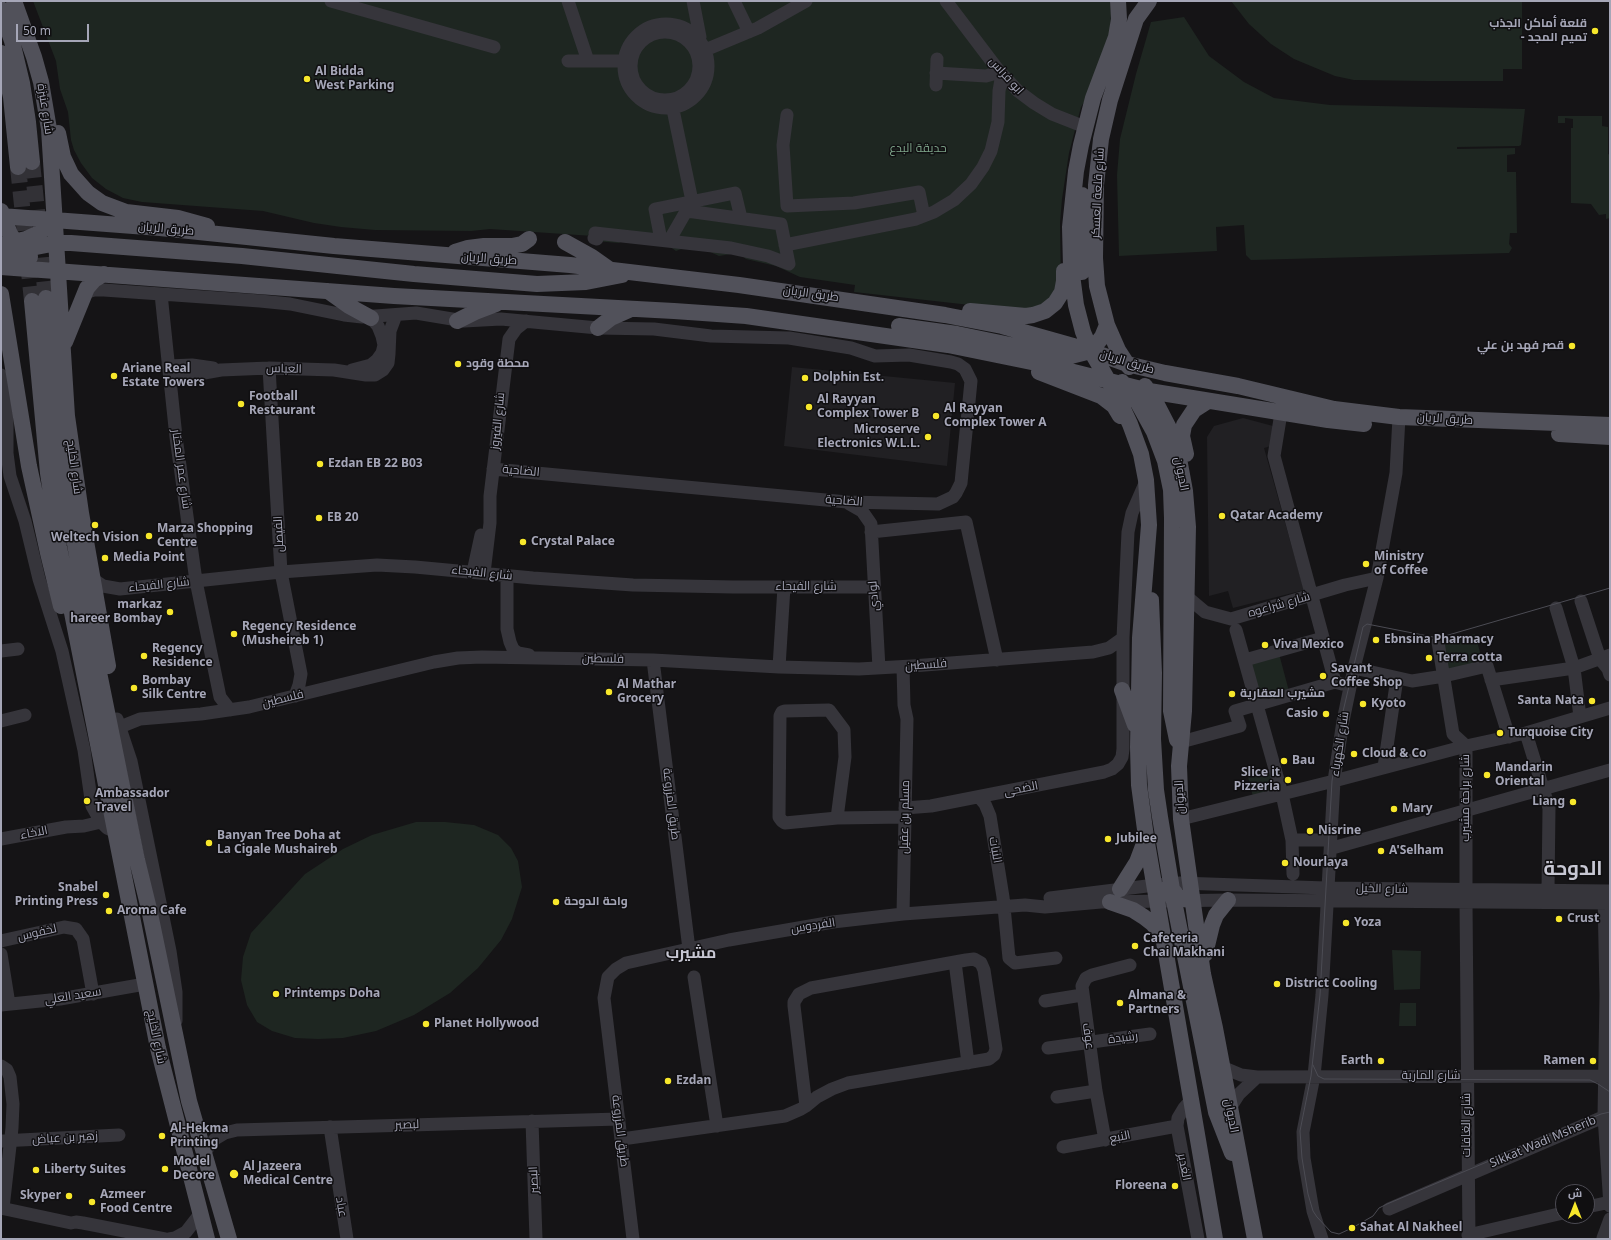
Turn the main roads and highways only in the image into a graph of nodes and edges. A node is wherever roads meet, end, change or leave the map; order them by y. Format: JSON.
{"nodes":[{"id":1,"x":14,"y":1,"type":"edge"},
{"id":2,"x":1118,"y":1,"type":"edge"},
{"id":3,"x":1149,"y":1,"type":"edge"},
{"id":4,"x":1,"y":9,"type":"edge"},
{"id":5,"x":1,"y":53,"type":"edge"},
{"id":6,"x":41,"y":82,"type":"junction"},
{"id":7,"x":1081,"y":145,"type":"junction"},
{"id":8,"x":1,"y":215,"type":"edge"},
{"id":9,"x":55,"y":221,"type":"junction"},
{"id":10,"x":1070,"y":227,"type":"junction"},
{"id":11,"x":226,"y":234,"type":"junction"},
{"id":12,"x":529,"y":239,"type":"dead end"},
{"id":13,"x":565,"y":242,"type":"dead end"},
{"id":14,"x":57,"y":243,"type":"junction"},
{"id":15,"x":13,"y":246,"type":"edge"},
{"id":16,"x":445,"y":256,"type":"junction"},
{"id":17,"x":1,"y":263,"type":"edge"},
{"id":18,"x":1,"y":266,"type":"edge"},
{"id":19,"x":608,"y":270,"type":"junction"},
{"id":20,"x":58,"y":271,"type":"junction"},
{"id":21,"x":635,"y":272,"type":"junction"},
{"id":22,"x":104,"y":274,"type":"junction"},
{"id":23,"x":328,"y":291,"type":"junction"},
{"id":24,"x":2,"y":302,"type":"edge"},
{"id":25,"x":504,"y":302,"type":"junction"},
{"id":26,"x":632,"y":309,"type":"junction"},
{"id":27,"x":945,"y":315,"type":"junction"},
{"id":28,"x":746,"y":316,"type":"junction"},
{"id":29,"x":371,"y":318,"type":"road end"},
{"id":30,"x":457,"y":321,"type":"road end"},
{"id":31,"x":1107,"y":326,"type":"junction"},
{"id":32,"x":598,"y":328,"type":"road end"},
{"id":33,"x":948,"y":345,"type":"junction"},
{"id":34,"x":63,"y":346,"type":"junction"},
{"id":35,"x":1095,"y":347,"type":"junction"},
{"id":36,"x":1124,"y":378,"type":"junction"},
{"id":37,"x":1149,"y":391,"type":"junction"},
{"id":38,"x":1208,"y":401,"type":"junction"},
{"id":39,"x":1399,"y":422,"type":"junction"},
{"id":40,"x":1610,"y":425,"type":"edge"},
{"id":41,"x":1610,"y":437,"type":"edge"},
{"id":42,"x":1141,"y":454,"type":"junction"},
{"id":43,"x":1185,"y":491,"type":"junction"},
{"id":44,"x":1146,"y":563,"type":"junction"},
{"id":45,"x":82,"y":658,"type":"junction"},
{"id":46,"x":1122,"y":690,"type":"road end"},
{"id":47,"x":116,"y":729,"type":"junction"},
{"id":48,"x":1138,"y":732,"type":"junction"},
{"id":49,"x":1181,"y":745,"type":"junction"},
{"id":50,"x":1146,"y":836,"type":"junction"},
{"id":51,"x":1162,"y":884,"type":"junction"},
{"id":52,"x":1228,"y":900,"type":"road end"},
{"id":53,"x":1192,"y":901,"type":"junction"},
{"id":54,"x":1164,"y":939,"type":"junction"},
{"id":55,"x":1203,"y":974,"type":"junction"},
{"id":56,"x":1243,"y":1178,"type":"junction"},
{"id":57,"x":1211,"y":1217,"type":"junction"},
{"id":58,"x":225,"y":1235,"type":"edge"},
{"id":59,"x":207,"y":1239,"type":"edge"},
{"id":60,"x":1215,"y":1239,"type":"edge"},
{"id":61,"x":1226,"y":1239,"type":"edge"},
{"id":62,"x":1255,"y":1239,"type":"edge"}],
"edges":[{"from":1,"to":6,"type":"main road","name":"شارع عنيزة"},
{"from":2,"to":7,"type":"main road","name":"شارع قلعة العسكر"},
{"from":3,"to":31,"type":"main road","name":"شارع قلعة العسكر"},
{"from":4,"to":5,"type":"main road","name":"شارع عنيزة"},
{"from":6,"to":9,"type":"main road","name":"شارع عنيزة"},
{"from":6,"to":11,"type":"main road"},
{"from":7,"to":10,"type":"main road","name":"شارع قلعة العسكر"},
{"from":7,"to":35,"type":"main road"},
{"from":8,"to":9,"type":"main road","name":"طريق الريان"},
{"from":8,"to":15,"type":"main road"},
{"from":9,"to":11,"type":"main road","name":"طريق الريان"},
{"from":9,"to":14,"type":"main road","name":"شارع الخليج"},
{"from":9,"to":15,"type":"main road"},
{"from":10,"to":27,"type":"main road"},
{"from":10,"to":35,"type":"main road","name":"شارع قلعة العسكر"},
{"from":11,"to":16,"type":"main road","name":"طريق الريان"},
{"from":12,"to":16,"type":"main road"},
{"from":13,"to":19,"type":"main road"},
{"from":14,"to":15,"type":"main road"},
{"from":14,"to":20,"type":"main road","name":"شارع الخليج"},
{"from":14,"to":21,"type":"main road"},
{"from":15,"to":17,"type":"main road"},
{"from":15,"to":20,"type":"main road"},
{"from":16,"to":19,"type":"main road","name":"طريق الريان"},
{"from":18,"to":20,"type":"main road","name":"طريق الريان"},
{"from":19,"to":21,"type":"main road","name":"طريق الريان"},
{"from":20,"to":22,"type":"main road","name":"طريق الريان"},
{"from":20,"to":34,"type":"main road","name":"شارع الخليج"},
{"from":21,"to":27,"type":"main road","name":"طريق الريان"},
{"from":22,"to":23,"type":"main road","name":"طريق الريان"},
{"from":22,"to":34,"type":"main road"},
{"from":23,"to":25,"type":"main road","name":"طريق الريان"},
{"from":23,"to":29,"type":"main road"},
{"from":24,"to":45,"type":"main road","name":"شارع الخليج"},
{"from":25,"to":26,"type":"main road","name":"طريق الريان"},
{"from":25,"to":30,"type":"main road"},
{"from":26,"to":28,"type":"main road","name":"طريق الريان"},
{"from":26,"to":32,"type":"main road"},
{"from":27,"to":35,"type":"main road","name":"طريق الريان"},
{"from":28,"to":33,"type":"main road","name":"طريق الريان"},
{"from":28,"to":35,"type":"main road"},
{"from":31,"to":35,"type":"main road"},
{"from":31,"to":36,"type":"main road","name":"شارع قلعة العسكر"},
{"from":33,"to":36,"type":"main road","name":"طريق الريان"},
{"from":33,"to":42,"type":"main road"},
{"from":34,"to":47,"type":"main road","name":"شارع الخليج"},
{"from":35,"to":36,"type":"main road"},
{"from":35,"to":36,"type":"main road","name":"طريق الريان"},
{"from":36,"to":37,"type":"main road","name":"طريق الريان"},
{"from":36,"to":39,"type":"main road","name":"طريق الريان"},
{"from":36,"to":42,"type":"main road"},
{"from":36,"to":49,"type":"main road"},
{"from":37,"to":38,"type":"main road","name":"طريق الريان"},
{"from":37,"to":43,"type":"main road","name":"الديوان"},
{"from":38,"to":39,"type":"main road","name":"طريق الريان"},
{"from":38,"to":43,"type":"main road"},
{"from":39,"to":40,"type":"main road","name":"طريق الريان"},
{"from":39,"to":41,"type":"main road","name":"طريق الريان"},
{"from":42,"to":44,"type":"main road"},
{"from":43,"to":49,"type":"main road","name":"الديوان"},
{"from":44,"to":48,"type":"main road"},
{"from":44,"to":51,"type":"main road"},
{"from":45,"to":47,"type":"main road","name":"شارع الخليج"},
{"from":45,"to":59,"type":"main road","name":"شارع الخليج"},
{"from":46,"to":48,"type":"main road"},
{"from":47,"to":58,"type":"main road","name":"شارع الخليج"},
{"from":48,"to":50,"type":"main road"},
{"from":49,"to":53,"type":"main road","name":"الديوان"},
{"from":50,"to":51,"type":"main road"},
{"from":50,"to":54,"type":"main road"},
{"from":51,"to":53,"type":"main road"},
{"from":51,"to":54,"type":"main road"},
{"from":51,"to":56,"type":"main road"},
{"from":52,"to":55,"type":"main road"},
{"from":53,"to":55,"type":"main road","name":"الديوان"},
{"from":54,"to":57,"type":"main road"},
{"from":55,"to":56,"type":"main road","name":"الديوان"},
{"from":56,"to":62,"type":"main road","name":"الديوان"},
{"from":57,"to":60,"type":"main road"},
{"from":57,"to":61,"type":"main road"}]}
